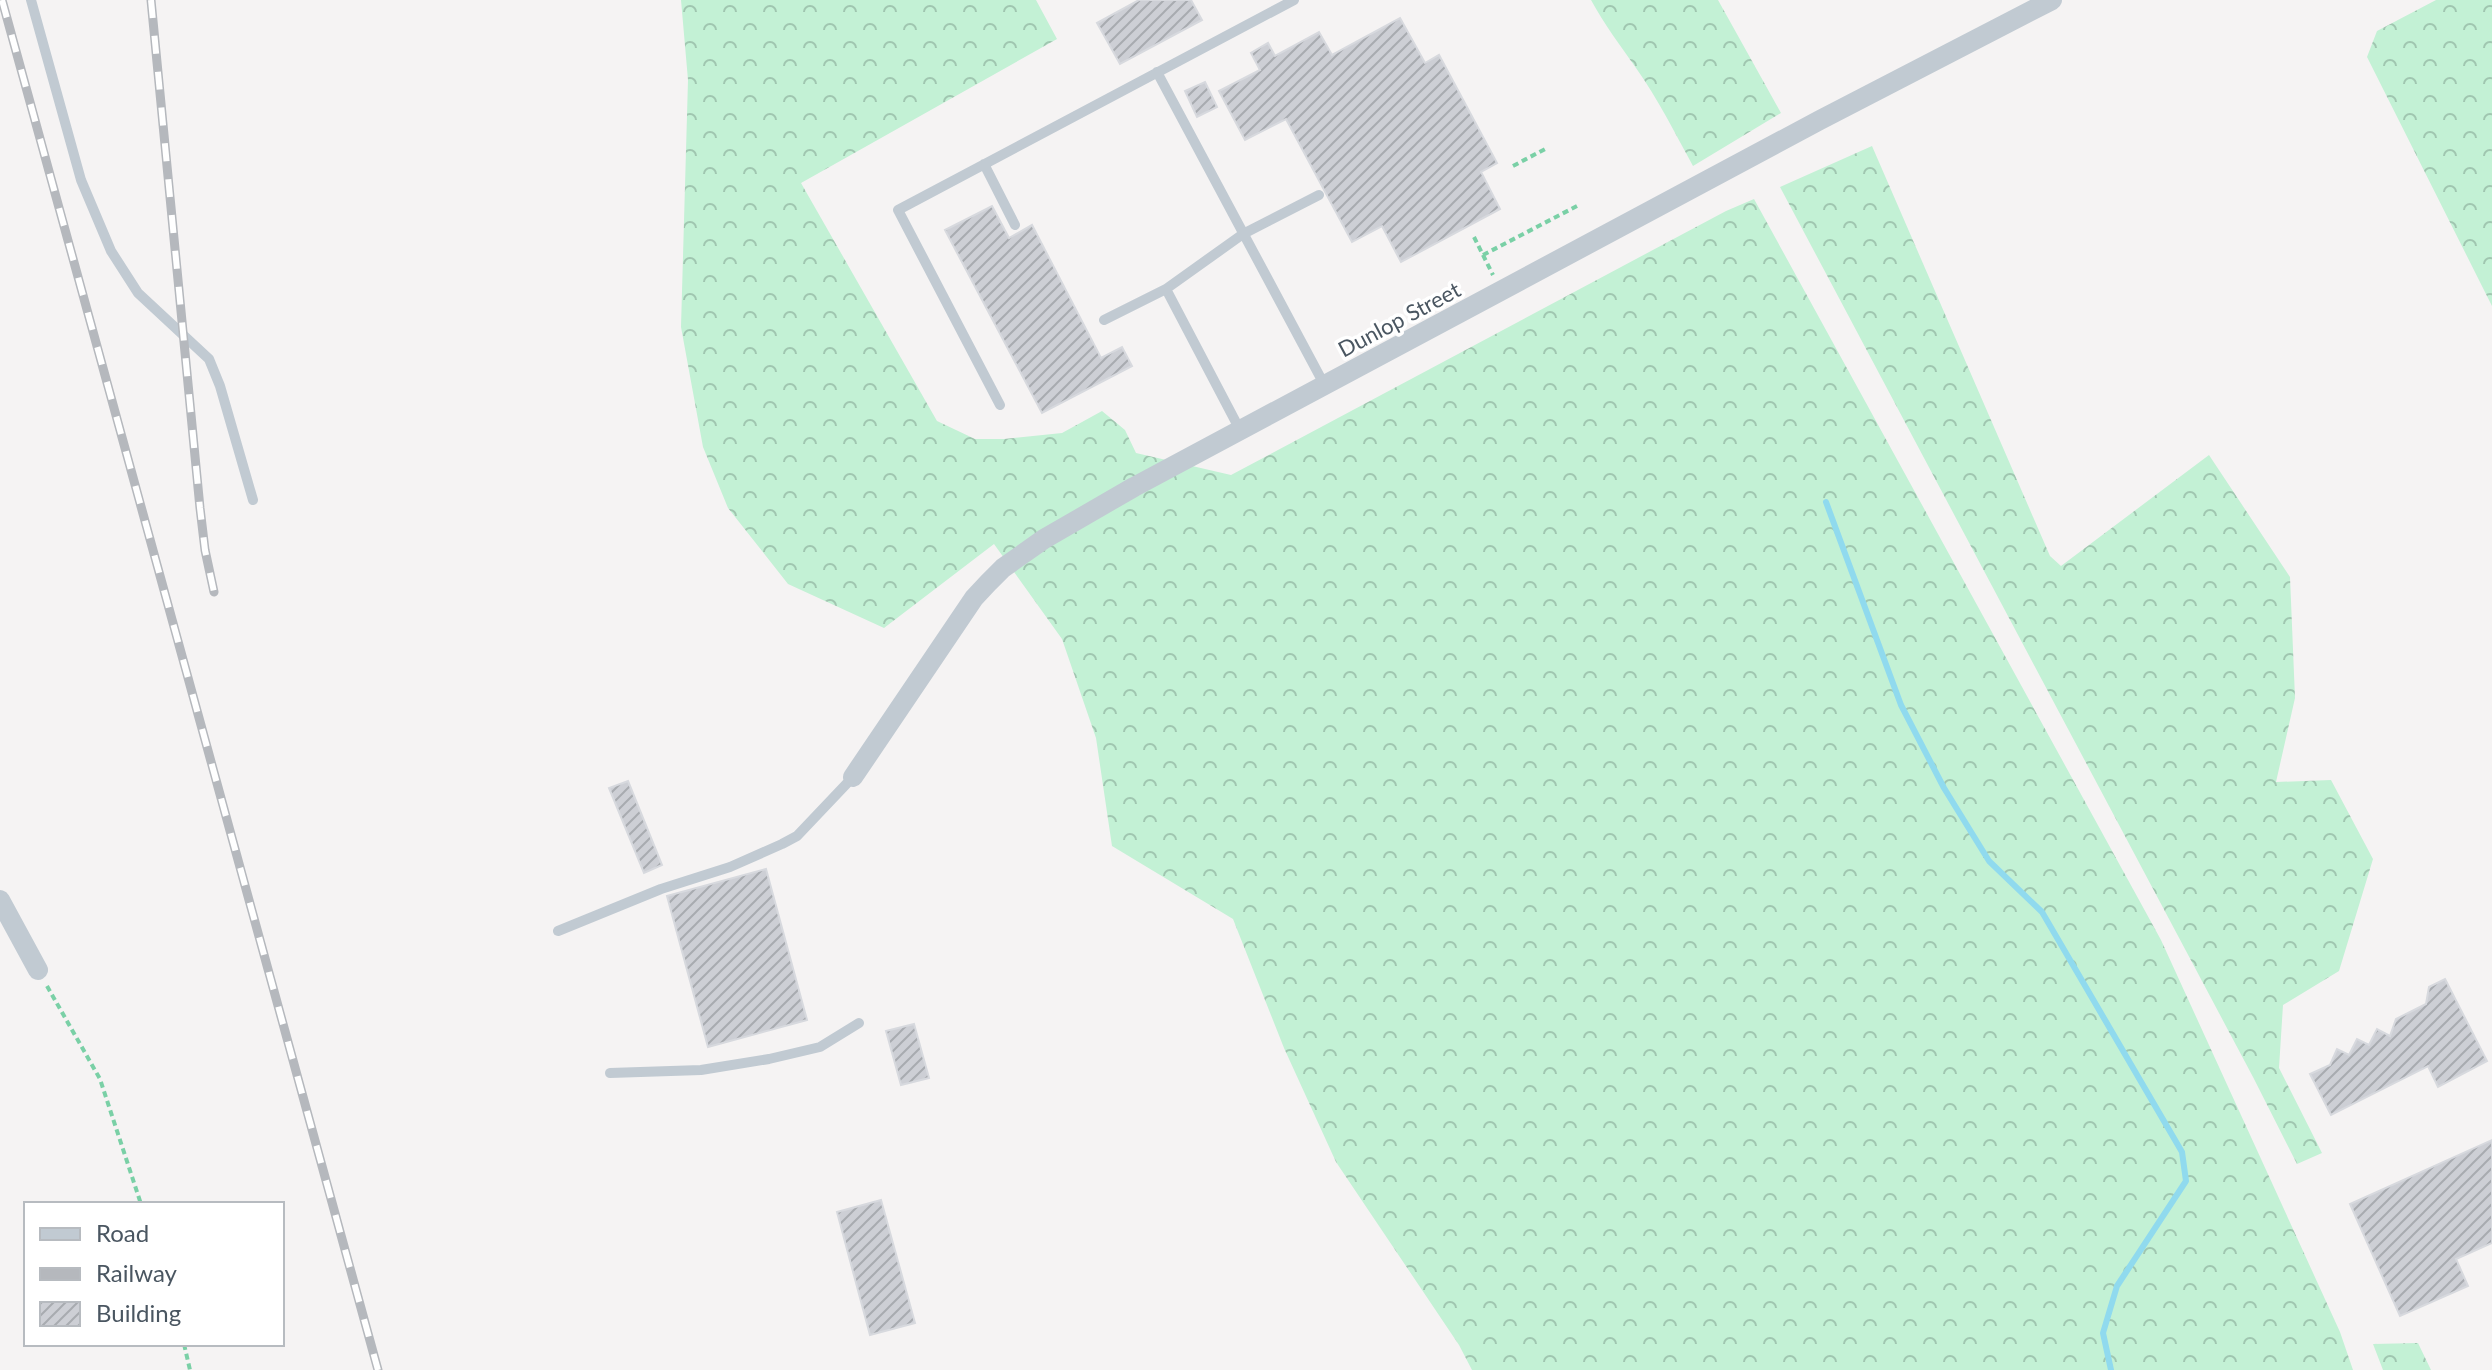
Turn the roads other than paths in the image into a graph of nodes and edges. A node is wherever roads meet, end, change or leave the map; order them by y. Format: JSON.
{"nodes":[{"id":1,"x":31,"y":0,"type":"edge"},
{"id":2,"x":1294,"y":0,"type":"edge"},
{"id":3,"x":2052,"y":0,"type":"edge"},
{"id":4,"x":1157,"y":72,"type":"junction"},
{"id":5,"x":984,"y":164,"type":"junction"},
{"id":6,"x":1319,"y":195,"type":"dead end"},
{"id":7,"x":1015,"y":225,"type":"dead end"},
{"id":8,"x":1243,"y":234,"type":"junction"},
{"id":9,"x":1166,"y":289,"type":"junction"},
{"id":10,"x":1104,"y":320,"type":"dead end"},
{"id":11,"x":1325,"y":386,"type":"junction"},
{"id":12,"x":1000,"y":405,"type":"dead end"},
{"id":13,"x":1240,"y":430,"type":"junction"},
{"id":14,"x":253,"y":500,"type":"dead end"},
{"id":15,"x":853,"y":777,"type":"joint"},
{"id":16,"x":0,"y":900,"type":"edge"},
{"id":17,"x":558,"y":931,"type":"dead end"},
{"id":18,"x":38,"y":970,"type":"road end"},
{"id":19,"x":859,"y":1023,"type":"dead end"},
{"id":20,"x":610,"y":1073,"type":"dead end"}],
"edges":[{"from":1,"to":14,"type":"lane"},
{"from":2,"to":4,"type":"lane"},
{"from":3,"to":11,"type":"street","name":"Dunlop Street"},
{"from":4,"to":5,"type":"lane"},
{"from":4,"to":8,"type":"lane"},
{"from":5,"to":7,"type":"lane"},
{"from":5,"to":12,"type":"lane"},
{"from":6,"to":8,"type":"lane"},
{"from":8,"to":9,"type":"lane"},
{"from":8,"to":11,"type":"lane"},
{"from":9,"to":10,"type":"lane"},
{"from":9,"to":13,"type":"lane"},
{"from":11,"to":13,"type":"street","name":"Dunlop Street"},
{"from":13,"to":15,"type":"street","name":"Dunlop Street"},
{"from":15,"to":17,"type":"lane"},
{"from":16,"to":18,"type":"street"},
{"from":19,"to":20,"type":"lane"}]}
